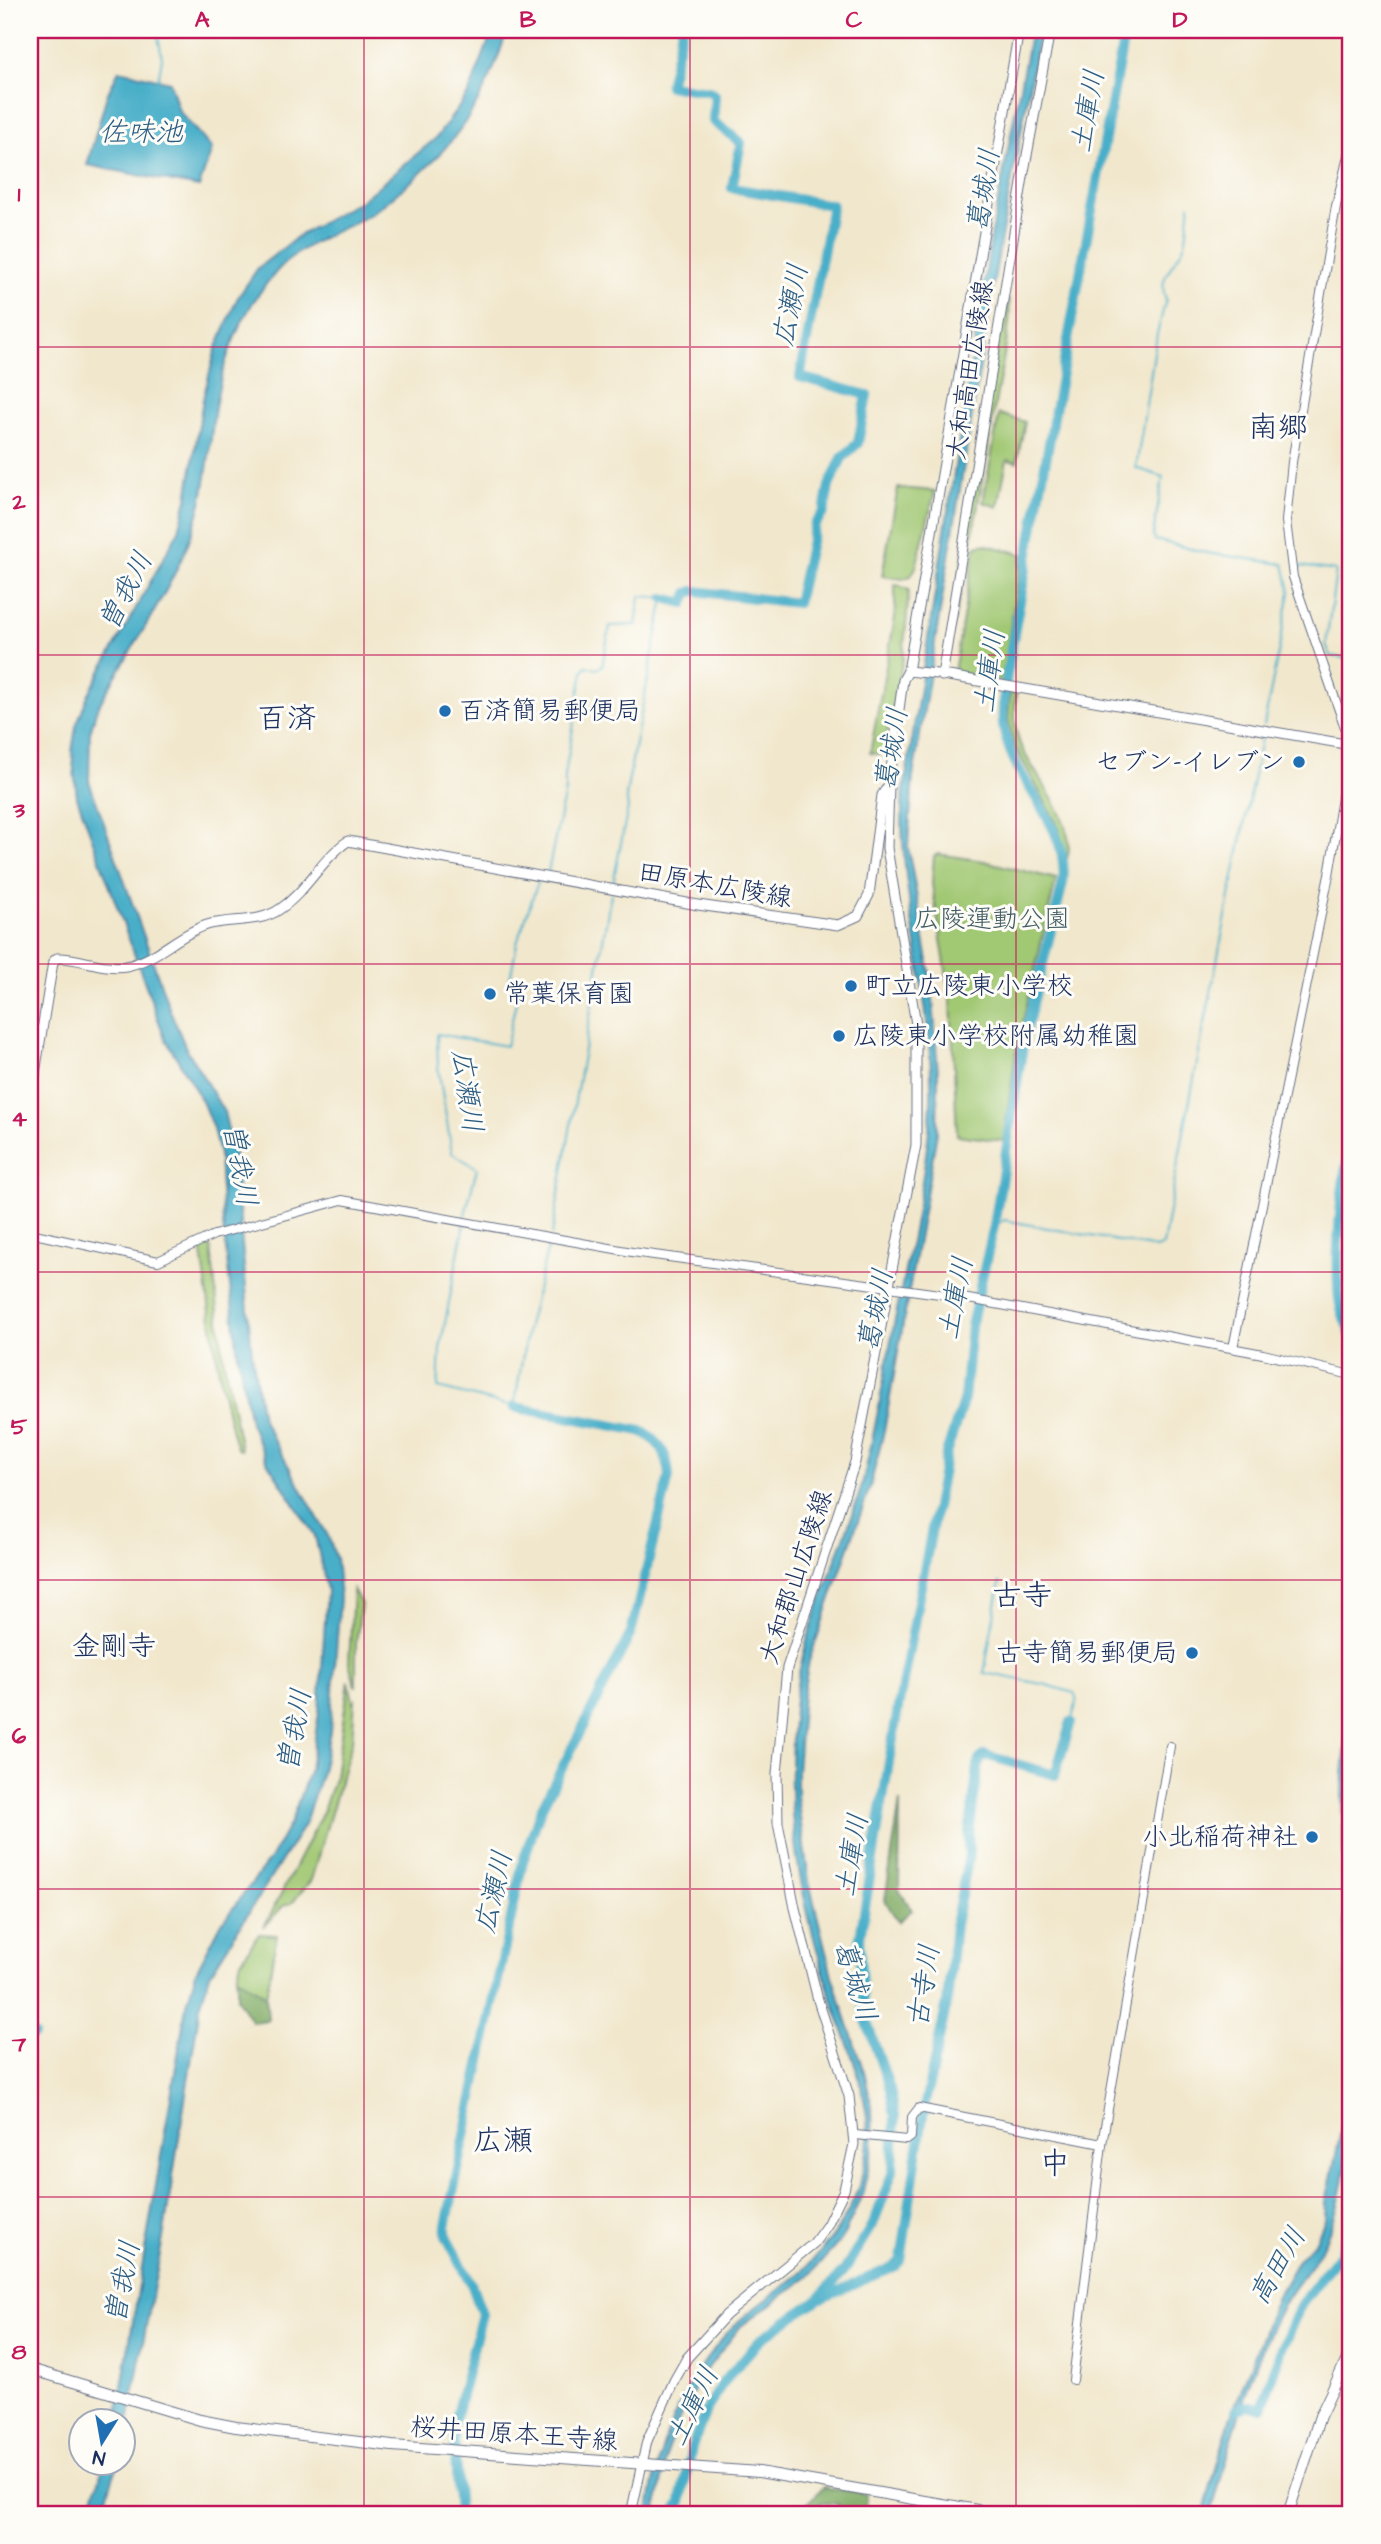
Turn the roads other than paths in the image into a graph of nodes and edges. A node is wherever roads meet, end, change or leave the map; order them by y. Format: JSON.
{"nodes":[{"id":1,"x":1019,"y":30,"type":"edge"},
{"id":2,"x":1050,"y":30,"type":"edge"},
{"id":3,"x":1351,"y":144,"type":"edge"},
{"id":4,"x":910,"y":671,"type":"junction"},
{"id":5,"x":940,"y":675,"type":"junction"},
{"id":6,"x":1351,"y":745,"type":"edge"},
{"id":7,"x":889,"y":784,"type":"junction"},
{"id":8,"x":30,"y":1104,"type":"edge"},
{"id":9,"x":30,"y":1233,"type":"edge"},
{"id":10,"x":888,"y":1287,"type":"junction"},
{"id":11,"x":1233,"y":1348,"type":"junction"},
{"id":12,"x":1351,"y":1374,"type":"edge"},
{"id":13,"x":1170,"y":1745,"type":"dead end"},
{"id":14,"x":855,"y":2135,"type":"junction"},
{"id":15,"x":1102,"y":2144,"type":"junction"},
{"id":16,"x":1351,"y":2351,"type":"edge"},
{"id":17,"x":30,"y":2369,"type":"edge"},
{"id":18,"x":1073,"y":2380,"type":"dead end"},
{"id":19,"x":644,"y":2463,"type":"junction"},
{"id":20,"x":631,"y":2514,"type":"edge"},
{"id":21,"x":1000,"y":2514,"type":"edge"},
{"id":22,"x":1288,"y":2514,"type":"edge"}],
"edges":[{"from":1,"to":4,"type":"main road","name":"大和高田広陵線"},
{"from":2,"to":5,"type":"main road","name":"大和高田広陵線"},
{"from":3,"to":6,"type":"street"},
{"from":4,"to":5,"type":"main road"},
{"from":4,"to":7,"type":"main road","name":"田原本広陵線"},
{"from":5,"to":6,"type":"main road"},
{"from":6,"to":11,"type":"street"},
{"from":7,"to":8,"type":"main road","name":"田原本広陵線"},
{"from":7,"to":10,"type":"main road","name":"大和郡山広陵線"},
{"from":9,"to":10,"type":"street"},
{"from":10,"to":11,"type":"street"},
{"from":10,"to":14,"type":"main road","name":"大和郡山広陵線"},
{"from":11,"to":12,"type":"street"},
{"from":13,"to":15,"type":"street"},
{"from":14,"to":15,"type":"street"},
{"from":14,"to":19,"type":"main road","name":"大和郡山広陵線"},
{"from":15,"to":18,"type":"street"},
{"from":16,"to":22,"type":"main road"},
{"from":17,"to":19,"type":"main road","name":"桜井田原本王寺線"},
{"from":19,"to":20,"type":"main road","name":"大和郡山広陵線"},
{"from":19,"to":21,"type":"main road","name":"桜井田原本王寺線"}]}
